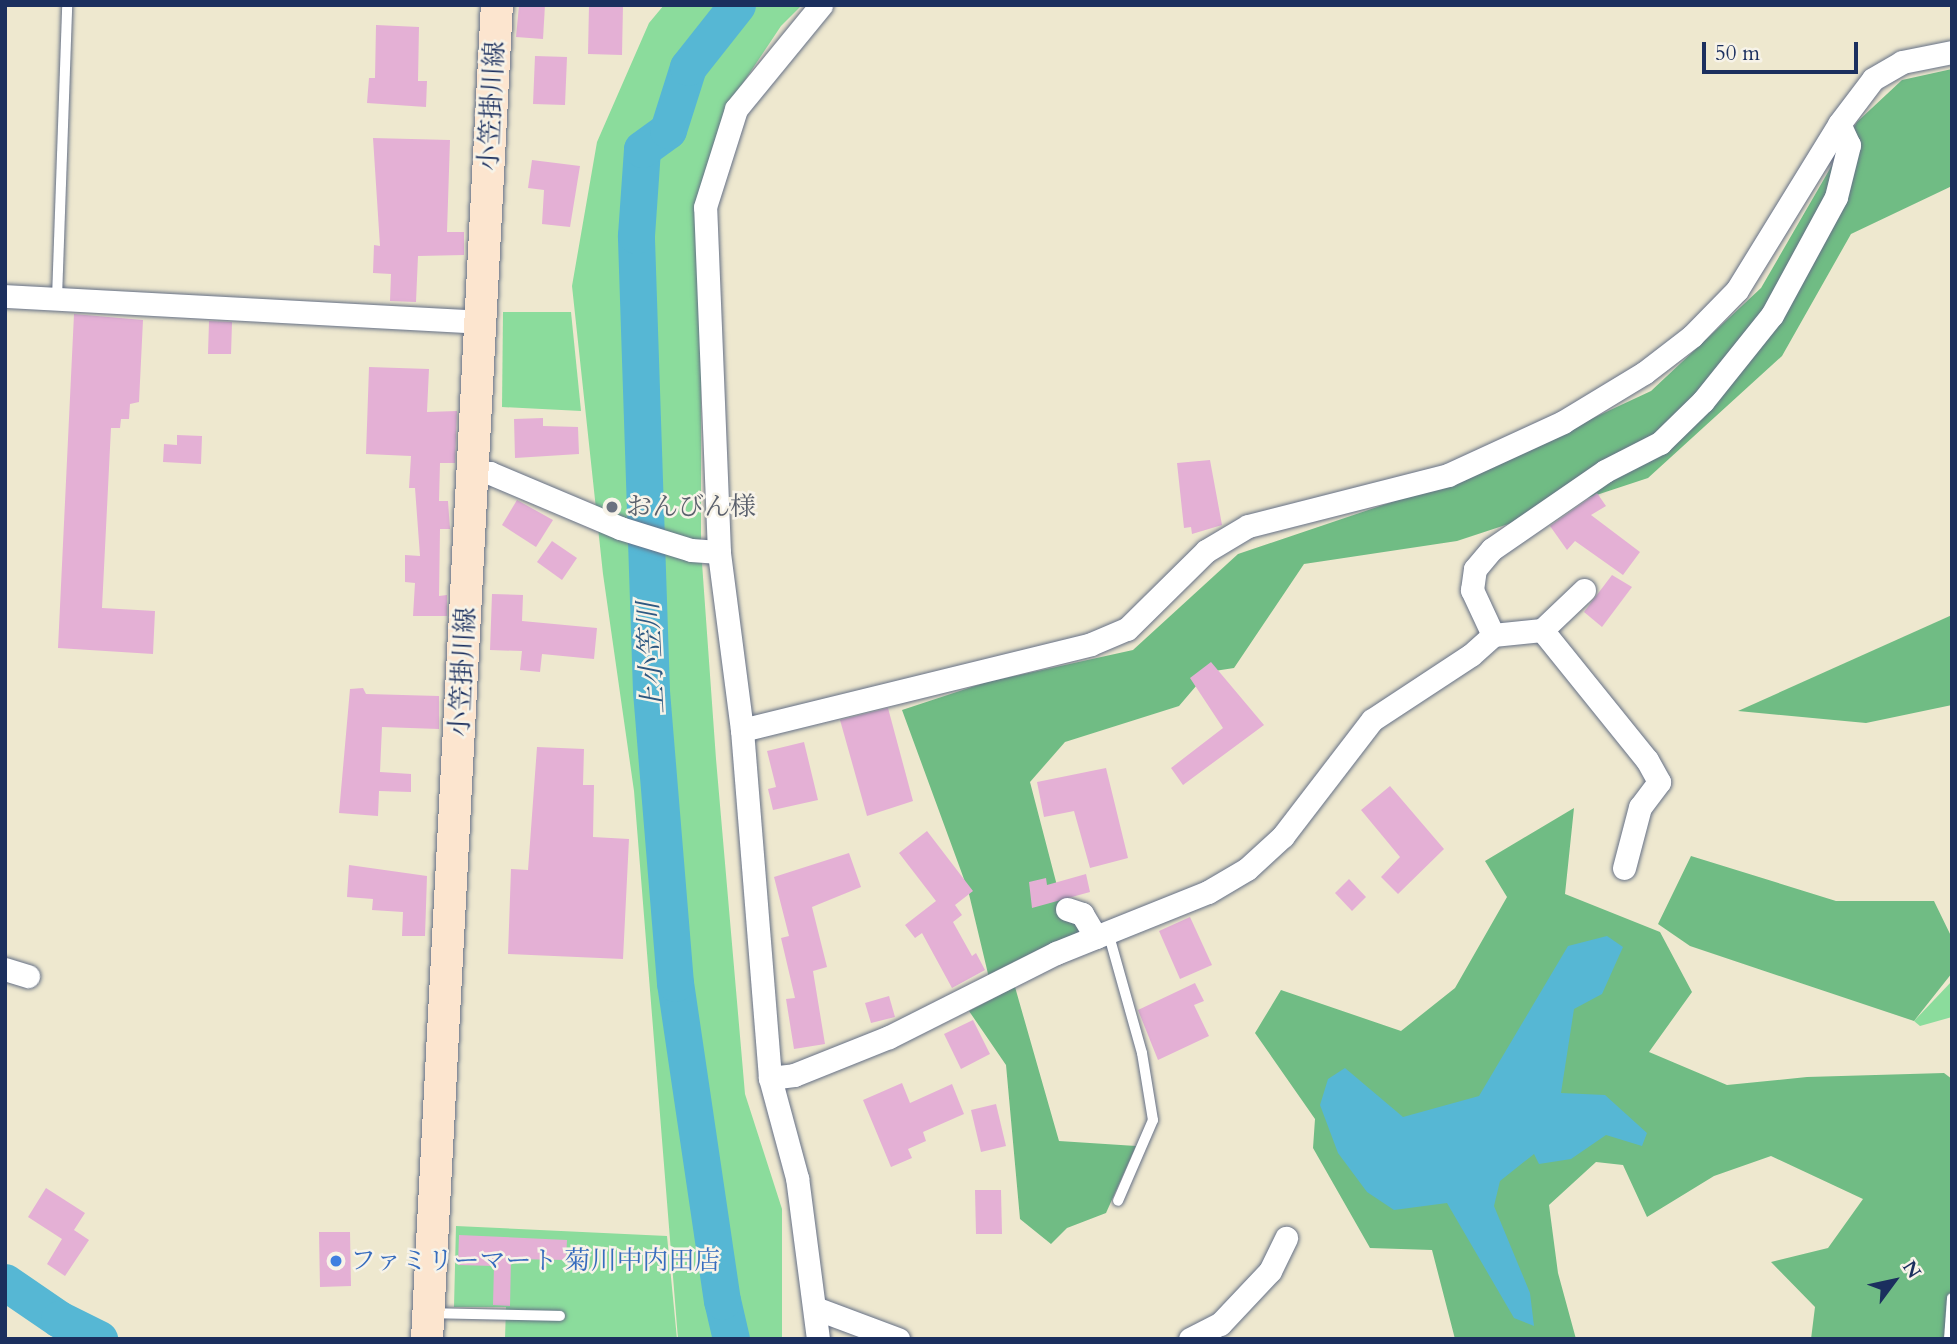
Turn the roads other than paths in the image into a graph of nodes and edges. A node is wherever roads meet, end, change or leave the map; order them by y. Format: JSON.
{"nodes":[{"id":1,"x":67,"y":5,"type":"edge"},
{"id":2,"x":497,"y":5,"type":"edge"},
{"id":3,"x":821,"y":5,"type":"edge"},
{"id":4,"x":1952,"y":52,"type":"edge"},
{"id":5,"x":1839,"y":124,"type":"junction"},
{"id":6,"x":5,"y":296,"type":"edge"},
{"id":7,"x":57,"y":298,"type":"junction"},
{"id":8,"x":481,"y":322,"type":"junction"},
{"id":9,"x":473,"y":472,"type":"junction"},
{"id":10,"x":719,"y":552,"type":"junction"},
{"id":11,"x":1584,"y":590,"type":"dead end"},
{"id":12,"x":1542,"y":630,"type":"junction"},
{"id":13,"x":1493,"y":635,"type":"junction"},
{"id":14,"x":742,"y":730,"type":"junction"},
{"id":15,"x":1624,"y":868,"type":"dead end"},
{"id":16,"x":1068,"y":909,"type":"dead end"},
{"id":17,"x":1102,"y":934,"type":"junction"},
{"id":18,"x":5,"y":969,"type":"edge"},
{"id":19,"x":28,"y":976,"type":"dead end"},
{"id":20,"x":770,"y":1078,"type":"junction"},
{"id":21,"x":1118,"y":1201,"type":"dead end"},
{"id":22,"x":1286,"y":1238,"type":"dead end"},
{"id":23,"x":1952,"y":1298,"type":"edge"},
{"id":24,"x":815,"y":1308,"type":"junction"},
{"id":25,"x":560,"y":1316,"type":"dead end"},
{"id":26,"x":428,"y":1326,"type":"edge"},
{"id":27,"x":818,"y":1339,"type":"edge"},
{"id":28,"x":898,"y":1339,"type":"edge"},
{"id":29,"x":1190,"y":1339,"type":"edge"},
{"id":30,"x":1949,"y":1339,"type":"edge"}],
"edges":[{"from":1,"to":7,"type":"lane"},
{"from":2,"to":8,"type":"main road","name":"小笠掛川線"},
{"from":3,"to":10,"type":"street"},
{"from":4,"to":5,"type":"street"},
{"from":5,"to":13,"type":"street"},
{"from":5,"to":14,"type":"street"},
{"from":6,"to":7,"type":"street"},
{"from":7,"to":8,"type":"street"},
{"from":8,"to":9,"type":"main road","name":"小笠掛川線"},
{"from":9,"to":10,"type":"street"},
{"from":9,"to":26,"type":"main road","name":"小笠掛川線"},
{"from":10,"to":14,"type":"street"},
{"from":11,"to":12,"type":"street"},
{"from":12,"to":13,"type":"street"},
{"from":12,"to":15,"type":"street"},
{"from":13,"to":17,"type":"street"},
{"from":14,"to":20,"type":"street"},
{"from":16,"to":17,"type":"street"},
{"from":17,"to":20,"type":"street"},
{"from":17,"to":21,"type":"lane"},
{"from":18,"to":19,"type":"street"},
{"from":20,"to":24,"type":"street"},
{"from":22,"to":29,"type":"street"},
{"from":23,"to":30,"type":"lane"},
{"from":24,"to":27,"type":"street"},
{"from":24,"to":28,"type":"street"},
{"from":25,"to":26,"type":"lane"}]}
